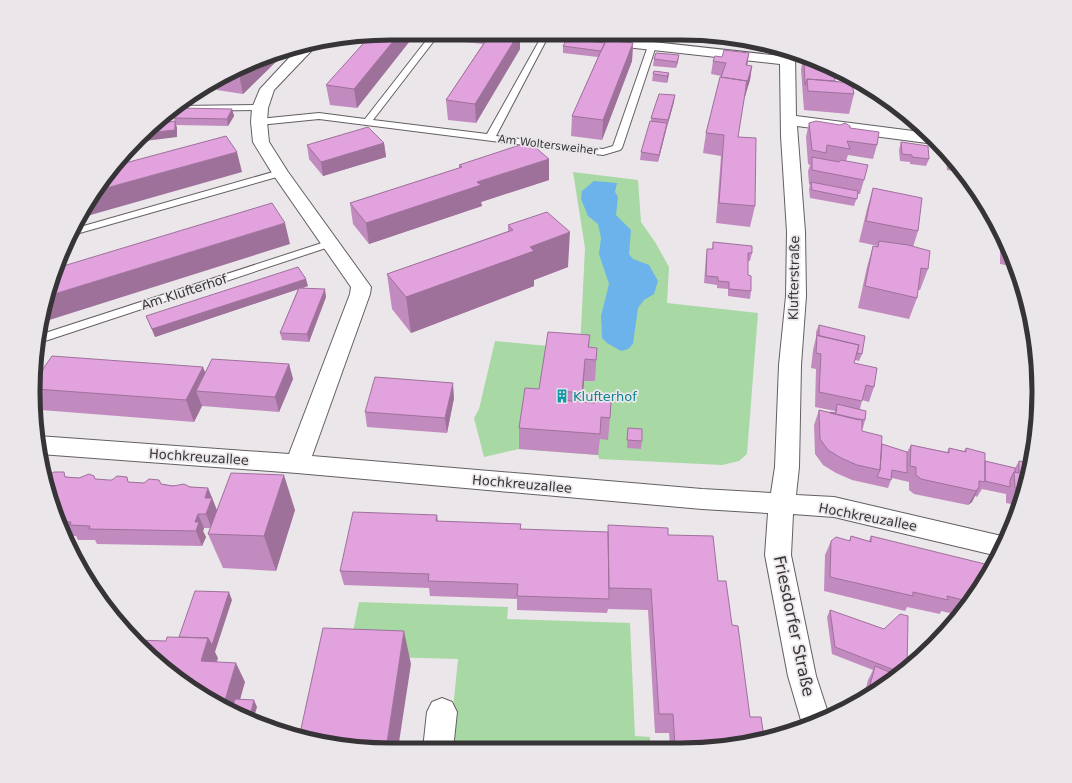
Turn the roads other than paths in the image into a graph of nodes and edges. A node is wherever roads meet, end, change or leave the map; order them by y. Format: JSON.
{"nodes":[{"id":1,"x":431,"y":40,"type":"edge"},
{"id":2,"x":538,"y":40,"type":"edge"},
{"id":3,"x":596,"y":40,"type":"edge"},
{"id":4,"x":652,"y":46,"type":"junction"},
{"id":5,"x":303,"y":52,"type":"edge"},
{"id":6,"x":783,"y":56,"type":"edge"},
{"id":7,"x":787,"y":57,"type":"edge"},
{"id":8,"x":182,"y":110,"type":"edge"},
{"id":9,"x":260,"y":115,"type":"junction"},
{"id":10,"x":789,"y":120,"type":"junction"},
{"id":11,"x":367,"y":122,"type":"junction"},
{"id":12,"x":923,"y":137,"type":"edge"},
{"id":13,"x":490,"y":138,"type":"junction"},
{"id":14,"x":280,"y":173,"type":"junction"},
{"id":15,"x":80,"y":229,"type":"edge"},
{"id":16,"x":331,"y":244,"type":"junction"},
{"id":17,"x":44,"y":338,"type":"edge"},
{"id":18,"x":44,"y":445,"type":"edge"},
{"id":19,"x":297,"y":464,"type":"junction"},
{"id":20,"x":781,"y":504,"type":"junction"},
{"id":21,"x":997,"y":545,"type":"edge"},
{"id":22,"x":442,"y":712,"type":"dead end"},
{"id":23,"x":814,"y":716,"type":"edge"},
{"id":24,"x":439,"y":743,"type":"edge"}],
"edges":[{"from":1,"to":11,"type":"lane"},
{"from":2,"to":13,"type":"lane","name":"Am Woltersweiher"},
{"from":3,"to":4,"type":"street","name":"Am Woltersweiher"},
{"from":4,"to":6,"type":"street","name":"Am Woltersweiher"},
{"from":4,"to":13,"type":"lane","name":"Am Woltersweiher"},
{"from":5,"to":9,"type":"street"},
{"from":7,"to":10,"type":"street","name":"Klufterstraße"},
{"from":8,"to":9,"type":"lane","name":"Am Woltersweiher"},
{"from":9,"to":11,"type":"lane","name":"Am Woltersweiher"},
{"from":9,"to":14,"type":"street"},
{"from":10,"to":12,"type":"street"},
{"from":10,"to":20,"type":"street","name":"Klufterstraße"},
{"from":11,"to":13,"type":"lane","name":"Am Woltersweiher"},
{"from":14,"to":15,"type":"lane"},
{"from":14,"to":16,"type":"street"},
{"from":16,"to":17,"type":"lane","name":"Am Klufterhof"},
{"from":16,"to":19,"type":"street"},
{"from":18,"to":19,"type":"street","name":"Hochkreuzallee"},
{"from":19,"to":20,"type":"street","name":"Hochkreuzallee"},
{"from":20,"to":21,"type":"street","name":"Hochkreuzallee"},
{"from":20,"to":23,"type":"street","name":"Friesdorfer Straße"},
{"from":22,"to":24,"type":"street"}]}
